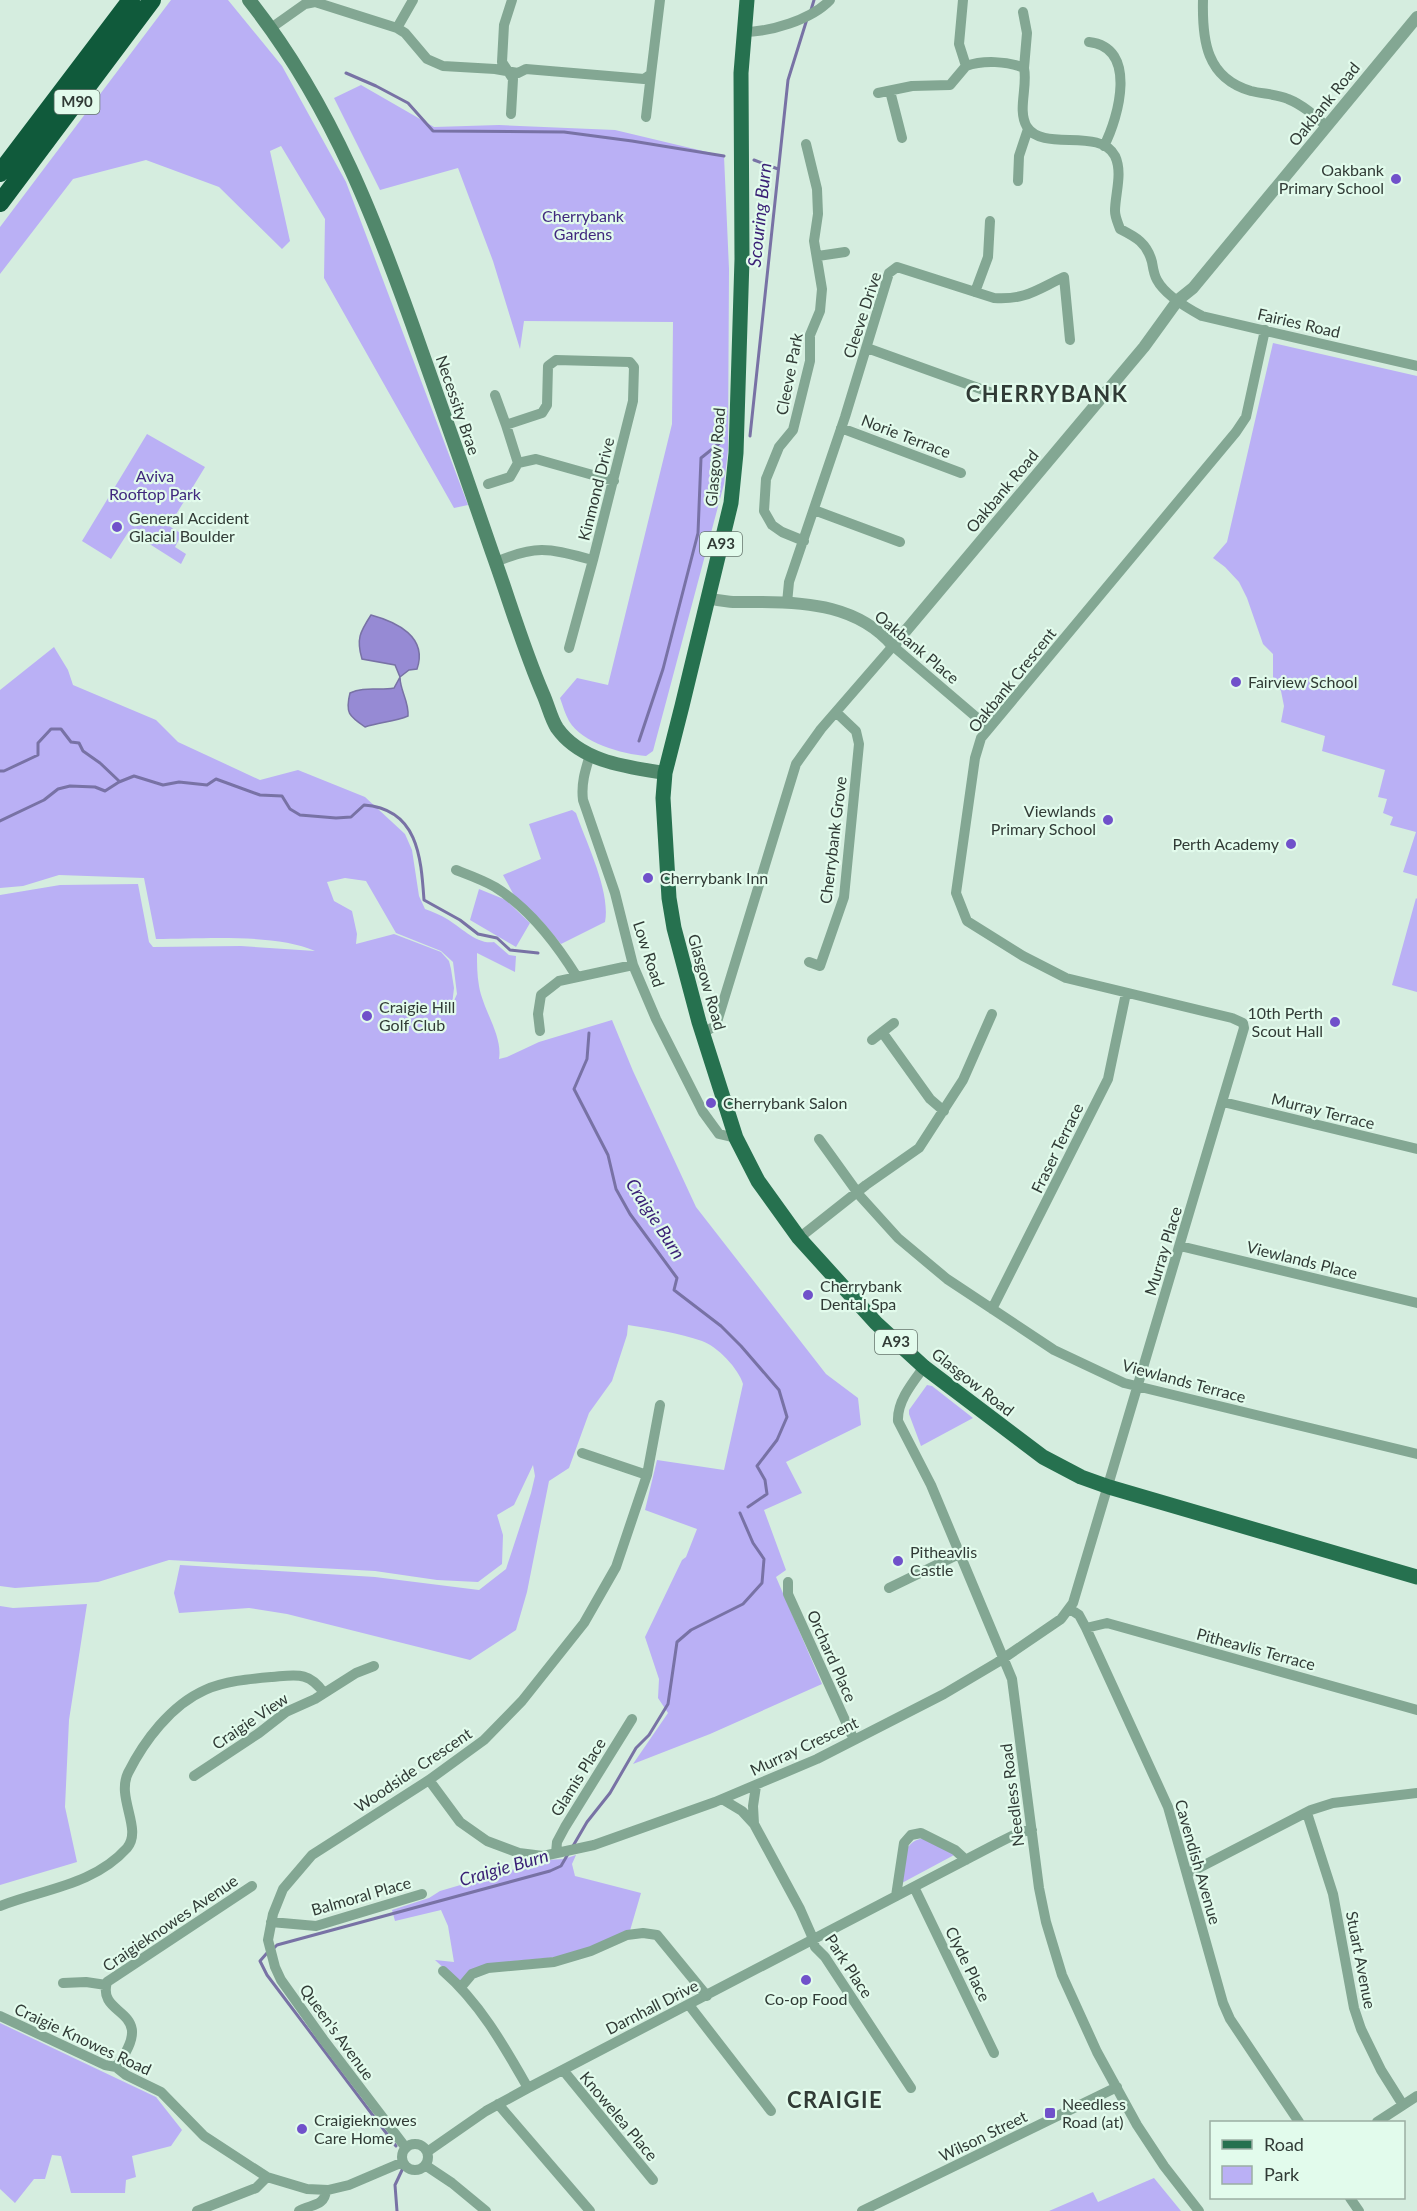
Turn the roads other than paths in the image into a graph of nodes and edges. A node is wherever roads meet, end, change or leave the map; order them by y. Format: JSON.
{"nodes":[{"id":1,"x":131,"y":0,"type":"edge"},
{"id":2,"x":152,"y":0,"type":"edge"},
{"id":3,"x":249,"y":0,"type":"edge"},
{"id":4,"x":413,"y":0,"type":"edge"},
{"id":5,"x":512,"y":0,"type":"edge"},
{"id":6,"x":660,"y":0,"type":"edge"},
{"id":7,"x":747,"y":0,"type":"edge"},
{"id":8,"x":830,"y":0,"type":"edge"},
{"id":9,"x":963,"y":0,"type":"edge"},
{"id":10,"x":1203,"y":0,"type":"edge"},
{"id":11,"x":315,"y":1,"type":"edge"},
{"id":12,"x":1023,"y":12,"type":"dead end"},
{"id":13,"x":1417,"y":16,"type":"edge"},
{"id":14,"x":271,"y":28,"type":"junction"},
{"id":15,"x":397,"y":28,"type":"junction"},
{"id":16,"x":743,"y":32,"type":"junction"},
{"id":17,"x":1089,"y":42,"type":"dead end"},
{"id":18,"x":966,"y":66,"type":"junction"},
{"id":19,"x":1023,"y":68,"type":"junction"},
{"id":20,"x":507,"y":71,"type":"junction"},
{"id":21,"x":651,"y":74,"type":"junction"},
{"id":22,"x":891,"y":92,"type":"junction"},
{"id":23,"x":878,"y":93,"type":"dead end"},
{"id":24,"x":511,"y":114,"type":"dead end"},
{"id":25,"x":646,"y":117,"type":"dead end"},
{"id":26,"x":1326,"y":126,"type":"junction"},
{"id":27,"x":1028,"y":129,"type":"junction"},
{"id":28,"x":902,"y":138,"type":"dead end"},
{"id":29,"x":806,"y":144,"type":"dead end"},
{"id":30,"x":1104,"y":146,"type":"junction"},
{"id":31,"x":0,"y":173,"type":"edge"},
{"id":32,"x":1018,"y":181,"type":"dead end"},
{"id":33,"x":0,"y":203,"type":"edge"},
{"id":34,"x":990,"y":221,"type":"dead end"},
{"id":35,"x":845,"y":252,"type":"dead end"},
{"id":36,"x":818,"y":256,"type":"junction"},
{"id":37,"x":975,"y":292,"type":"junction"},
{"id":38,"x":1178,"y":300,"type":"junction"},
{"id":39,"x":1265,"y":330,"type":"junction"},
{"id":40,"x":1070,"y":340,"type":"dead end"},
{"id":41,"x":867,"y":348,"type":"junction"},
{"id":42,"x":1417,"y":366,"type":"edge"},
{"id":43,"x":992,"y":393,"type":"dead end"},
{"id":44,"x":495,"y":395,"type":"dead end"},
{"id":45,"x":506,"y":425,"type":"junction"},
{"id":46,"x":841,"y":428,"type":"junction"},
{"id":47,"x":518,"y":463,"type":"junction"},
{"id":48,"x":961,"y":473,"type":"dead end"},
{"id":49,"x":614,"y":481,"type":"junction"},
{"id":50,"x":488,"y":484,"type":"dead end"},
{"id":51,"x":814,"y":510,"type":"junction"},
{"id":52,"x":804,"y":541,"type":"junction"},
{"id":53,"x":900,"y":542,"type":"dead end"},
{"id":54,"x":593,"y":560,"type":"junction"},
{"id":55,"x":496,"y":562,"type":"junction"},
{"id":56,"x":708,"y":598,"type":"junction"},
{"id":57,"x":787,"y":603,"type":"junction"},
{"id":58,"x":893,"y":646,"type":"junction"},
{"id":59,"x":569,"y":648,"type":"dead end"},
{"id":60,"x":836,"y":712,"type":"junction"},
{"id":61,"x":989,"y":728,"type":"junction"},
{"id":62,"x":590,"y":755,"type":"junction"},
{"id":63,"x":664,"y":772,"type":"junction"},
{"id":64,"x":456,"y":870,"type":"dead end"},
{"id":65,"x":809,"y":962,"type":"dead end"},
{"id":66,"x":633,"y":965,"type":"junction"},
{"id":67,"x":577,"y":977,"type":"junction"},
{"id":68,"x":1126,"y":993,"type":"junction"},
{"id":69,"x":992,"y":1014,"type":"dead end"},
{"id":70,"x":894,"y":1023,"type":"dead end"},
{"id":71,"x":1243,"y":1023,"type":"joint"},
{"id":72,"x":540,"y":1031,"type":"dead end"},
{"id":73,"x":882,"y":1032,"type":"junction"},
{"id":74,"x":703,"y":1034,"type":"junction"},
{"id":75,"x":872,"y":1040,"type":"dead end"},
{"id":76,"x":1223,"y":1102,"type":"junction"},
{"id":77,"x":944,"y":1111,"type":"junction"},
{"id":78,"x":736,"y":1138,"type":"junction"},
{"id":79,"x":819,"y":1139,"type":"dead end"},
{"id":80,"x":1417,"y":1149,"type":"edge"},
{"id":81,"x":857,"y":1192,"type":"junction"},
{"id":82,"x":799,"y":1238,"type":"junction"},
{"id":83,"x":1180,"y":1246,"type":"junction"},
{"id":84,"x":1417,"y":1303,"type":"edge"},
{"id":85,"x":992,"y":1309,"type":"junction"},
{"id":86,"x":924,"y":1367,"type":"junction"},
{"id":87,"x":1138,"y":1387,"type":"junction"},
{"id":88,"x":660,"y":1405,"type":"dead end"},
{"id":89,"x":582,"y":1453,"type":"dead end"},
{"id":90,"x":1417,"y":1454,"type":"edge"},
{"id":91,"x":647,"y":1475,"type":"junction"},
{"id":92,"x":1109,"y":1487,"type":"junction"},
{"id":93,"x":959,"y":1554,"type":"junction"},
{"id":94,"x":1417,"y":1577,"type":"edge"},
{"id":95,"x":788,"y":1582,"type":"dead end"},
{"id":96,"x":889,"y":1588,"type":"dead end"},
{"id":97,"x":1070,"y":1609,"type":"junction"},
{"id":98,"x":1086,"y":1628,"type":"junction"},
{"id":99,"x":1003,"y":1659,"type":"junction"},
{"id":100,"x":374,"y":1666,"type":"dead end"},
{"id":101,"x":324,"y":1693,"type":"junction"},
{"id":102,"x":1417,"y":1710,"type":"edge"},
{"id":103,"x":632,"y":1719,"type":"dead end"},
{"id":104,"x":854,"y":1740,"type":"junction"},
{"id":105,"x":194,"y":1776,"type":"dead end"},
{"id":106,"x":429,"y":1780,"type":"junction"},
{"id":107,"x":756,"y":1786,"type":"junction"},
{"id":108,"x":1417,"y":1793,"type":"edge"},
{"id":109,"x":722,"y":1799,"type":"junction"},
{"id":110,"x":1307,"y":1813,"type":"junction"},
{"id":111,"x":754,"y":1824,"type":"junction"},
{"id":112,"x":1032,"y":1830,"type":"junction"},
{"id":113,"x":566,"y":1851,"type":"junction"},
{"id":114,"x":966,"y":1860,"type":"junction"},
{"id":115,"x":1187,"y":1874,"type":"junction"},
{"id":116,"x":252,"y":1886,"type":"dead end"},
{"id":117,"x":914,"y":1887,"type":"junction"},
{"id":118,"x":422,"y":1894,"type":"dead end"},
{"id":119,"x":896,"y":1896,"type":"junction"},
{"id":120,"x":0,"y":1906,"type":"edge"},
{"id":121,"x":271,"y":1922,"type":"junction"},
{"id":122,"x":813,"y":1941,"type":"junction"},
{"id":123,"x":443,"y":1971,"type":"dead end"},
{"id":124,"x":63,"y":1983,"type":"dead end"},
{"id":125,"x":106,"y":1985,"type":"junction"},
{"id":126,"x":461,"y":1987,"type":"junction"},
{"id":127,"x":707,"y":1996,"type":"junction"},
{"id":128,"x":689,"y":2005,"type":"junction"},
{"id":129,"x":0,"y":2016,"type":"edge"},
{"id":130,"x":994,"y":2053,"type":"dead end"},
{"id":131,"x":116,"y":2067,"type":"junction"},
{"id":132,"x":563,"y":2070,"type":"junction"},
{"id":133,"x":1117,"y":2087,"type":"junction"},
{"id":134,"x":528,"y":2088,"type":"junction"},
{"id":135,"x":911,"y":2088,"type":"dead end"},
{"id":136,"x":1417,"y":2096,"type":"edge"},
{"id":137,"x":498,"y":2104,"type":"junction"},
{"id":138,"x":1403,"y":2105,"type":"junction"},
{"id":139,"x":771,"y":2111,"type":"dead end"},
{"id":140,"x":1298,"y":2121,"type":"edge"},
{"id":141,"x":1379,"y":2121,"type":"edge"},
{"id":142,"x":406,"y":2148,"type":"junction"},
{"id":143,"x":427,"y":2152,"type":"junction"},
{"id":144,"x":404,"y":2162,"type":"junction"},
{"id":145,"x":425,"y":2165,"type":"junction"},
{"id":146,"x":267,"y":2176,"type":"junction"},
{"id":147,"x":653,"y":2180,"type":"dead end"},
{"id":148,"x":326,"y":2190,"type":"junction"},
{"id":149,"x":197,"y":2211,"type":"edge"},
{"id":150,"x":299,"y":2211,"type":"edge"},
{"id":151,"x":486,"y":2211,"type":"edge"},
{"id":152,"x":590,"y":2211,"type":"edge"},
{"id":153,"x":862,"y":2211,"type":"edge"},
{"id":154,"x":1199,"y":2211,"type":"edge"}],
"edges":[{"from":1,"to":31,"type":"highway","number":"M90"},
{"from":2,"to":33,"type":"highway","number":"M90"},
{"from":3,"to":14,"type":"main road","name":"Necessity Brae"},
{"from":4,"to":15,"type":"street"},
{"from":5,"to":20,"type":"street"},
{"from":6,"to":21,"type":"street"},
{"from":7,"to":16,"type":"main road","name":"Glasgow Road","number":"A93"},
{"from":8,"to":16,"type":"street"},
{"from":9,"to":18,"type":"street"},
{"from":10,"to":26,"type":"street"},
{"from":11,"to":14,"type":"street"},
{"from":11,"to":15,"type":"street"},
{"from":12,"to":19,"type":"street"},
{"from":13,"to":26,"type":"street","name":"Oakbank Road"},
{"from":14,"to":55,"type":"main road","name":"Necessity Brae"},
{"from":15,"to":20,"type":"street"},
{"from":16,"to":56,"type":"main road","name":"Glasgow Road","number":"A93"},
{"from":17,"to":30,"type":"street"},
{"from":18,"to":19,"type":"street"},
{"from":18,"to":22,"type":"street"},
{"from":19,"to":27,"type":"street"},
{"from":20,"to":21,"type":"street"},
{"from":20,"to":24,"type":"street"},
{"from":21,"to":25,"type":"street"},
{"from":22,"to":23,"type":"street"},
{"from":22,"to":28,"type":"street"},
{"from":26,"to":38,"type":"street","name":"Oakbank Road"},
{"from":27,"to":30,"type":"street"},
{"from":27,"to":32,"type":"street"},
{"from":29,"to":36,"type":"street","name":"Cleeve Park"},
{"from":30,"to":38,"type":"street","name":"Fairies Road"},
{"from":34,"to":37,"type":"street"},
{"from":35,"to":36,"type":"street"},
{"from":36,"to":52,"type":"street","name":"Cleeve Park"},
{"from":37,"to":40,"type":"street","name":"Cleeve Drive"},
{"from":37,"to":41,"type":"street","name":"Cleeve Drive"},
{"from":38,"to":39,"type":"street","name":"Fairies Road"},
{"from":38,"to":58,"type":"street","name":"Oakbank Road"},
{"from":39,"to":42,"type":"street","name":"Fairies Road"},
{"from":39,"to":61,"type":"street","name":"Oakbank Crescent"},
{"from":41,"to":43,"type":"street"},
{"from":41,"to":46,"type":"street","name":"Cleeve Drive"},
{"from":44,"to":45,"type":"street"},
{"from":45,"to":47,"type":"street"},
{"from":45,"to":49,"type":"street","name":"Kinmond Drive"},
{"from":46,"to":48,"type":"street","name":"Norie Terrace"},
{"from":46,"to":51,"type":"street","name":"Cleeve Drive"},
{"from":47,"to":49,"type":"street"},
{"from":47,"to":50,"type":"street"},
{"from":49,"to":54,"type":"street","name":"Kinmond Drive"},
{"from":51,"to":52,"type":"street","name":"Cleeve Drive"},
{"from":51,"to":53,"type":"street"},
{"from":52,"to":57,"type":"street","name":"Cleeve Drive"},
{"from":54,"to":55,"type":"street","name":"Kinmond Drive"},
{"from":54,"to":59,"type":"street"},
{"from":55,"to":62,"type":"main road","name":"Necessity Brae"},
{"from":56,"to":57,"type":"street","name":"Oakbank Place"},
{"from":56,"to":63,"type":"main road","name":"Glasgow Road","number":"A93"},
{"from":57,"to":58,"type":"street","name":"Oakbank Place"},
{"from":58,"to":60,"type":"street","name":"Oakbank Road"},
{"from":58,"to":61,"type":"street","name":"Oakbank Place"},
{"from":60,"to":65,"type":"street","name":"Cherrybank Grove"},
{"from":60,"to":74,"type":"street","name":"Oakbank Road"},
{"from":61,"to":68,"type":"street","name":"Oakbank Crescent"},
{"from":62,"to":63,"type":"main road","name":"Necessity Brae"},
{"from":62,"to":66,"type":"street","name":"Low Road"},
{"from":63,"to":74,"type":"main road","name":"Glasgow Road","number":"A93"},
{"from":64,"to":67,"type":"street"},
{"from":66,"to":67,"type":"street"},
{"from":66,"to":78,"type":"street","name":"Low Road"},
{"from":67,"to":72,"type":"street"},
{"from":68,"to":71,"type":"street","name":"Oakbank Crescent"},
{"from":68,"to":85,"type":"street","name":"Fraser Terrace"},
{"from":69,"to":77,"type":"street"},
{"from":70,"to":73,"type":"street"},
{"from":71,"to":76,"type":"street","name":"Murray Place"},
{"from":73,"to":75,"type":"street"},
{"from":73,"to":77,"type":"street"},
{"from":74,"to":78,"type":"main road","name":"Glasgow Road","number":"A93"},
{"from":76,"to":80,"type":"street","name":"Murray Terrace"},
{"from":76,"to":83,"type":"street","name":"Murray Place"},
{"from":77,"to":81,"type":"street"},
{"from":78,"to":82,"type":"main road","name":"Glasgow Road","number":"A93"},
{"from":79,"to":81,"type":"street","name":"Viewlands Terrace"},
{"from":81,"to":82,"type":"street"},
{"from":81,"to":85,"type":"street","name":"Viewlands Terrace"},
{"from":82,"to":86,"type":"main road","name":"Glasgow Road","number":"A93"},
{"from":83,"to":84,"type":"street","name":"Viewlands Place"},
{"from":83,"to":87,"type":"street","name":"Murray Place"},
{"from":85,"to":87,"type":"street","name":"Viewlands Terrace"},
{"from":86,"to":92,"type":"main road","name":"Glasgow Road","number":"A93"},
{"from":86,"to":93,"type":"street","name":"Needless Road"},
{"from":87,"to":90,"type":"street","name":"Viewlands Terrace"},
{"from":87,"to":92,"type":"street","name":"Murray Place"},
{"from":88,"to":91,"type":"street","name":"Woodside Crescent"},
{"from":89,"to":91,"type":"street"},
{"from":91,"to":106,"type":"street","name":"Woodside Crescent"},
{"from":92,"to":94,"type":"main road","name":"Glasgow Road","number":"A93"},
{"from":92,"to":97,"type":"street","name":"Murray Crescent"},
{"from":93,"to":96,"type":"street"},
{"from":93,"to":99,"type":"street","name":"Needless Road"},
{"from":95,"to":104,"type":"street","name":"Orchard Place"},
{"from":97,"to":98,"type":"street","name":"Cavendish Avenue"},
{"from":97,"to":99,"type":"street","name":"Murray Crescent"},
{"from":98,"to":102,"type":"street","name":"Pitheavlis Terrace"},
{"from":98,"to":115,"type":"street","name":"Cavendish Avenue"},
{"from":99,"to":104,"type":"street","name":"Murray Crescent"},
{"from":99,"to":112,"type":"street","name":"Needless Road"},
{"from":100,"to":101,"type":"street","name":"Craigie View"},
{"from":101,"to":105,"type":"street","name":"Craigie View"},
{"from":101,"to":120,"type":"street","name":"Craigie View"},
{"from":103,"to":113,"type":"street","name":"Glamis Place"},
{"from":104,"to":107,"type":"street","name":"Murray Crescent"},
{"from":106,"to":113,"type":"street","name":"Murray Crescent"},
{"from":106,"to":121,"type":"street","name":"Woodside Crescent"},
{"from":107,"to":109,"type":"street","name":"Murray Crescent"},
{"from":107,"to":111,"type":"street","name":"Park Place"},
{"from":108,"to":110,"type":"street"},
{"from":109,"to":111,"type":"street","name":"Park Place"},
{"from":109,"to":113,"type":"street","name":"Murray Crescent"},
{"from":110,"to":115,"type":"street"},
{"from":110,"to":138,"type":"street","name":"Stuart Avenue"},
{"from":111,"to":122,"type":"street","name":"Park Place"},
{"from":112,"to":114,"type":"street","name":"Darnhall Drive"},
{"from":112,"to":133,"type":"street","name":"Needless Road"},
{"from":114,"to":117,"type":"street","name":"Darnhall Drive"},
{"from":114,"to":119,"type":"street"},
{"from":115,"to":140,"type":"street","name":"Cavendish Avenue"},
{"from":116,"to":125,"type":"street","name":"Craigieknowes Avenue"},
{"from":117,"to":119,"type":"street","name":"Darnhall Drive"},
{"from":117,"to":130,"type":"street","name":"Clyde Place"},
{"from":118,"to":121,"type":"street","name":"Balmoral Place"},
{"from":119,"to":122,"type":"street","name":"Darnhall Drive"},
{"from":121,"to":142,"type":"street","name":"Queen's Avenue"},
{"from":122,"to":127,"type":"street","name":"Darnhall Drive"},
{"from":122,"to":135,"type":"street","name":"Park Place"},
{"from":123,"to":126,"type":"street"},
{"from":124,"to":125,"type":"street","name":"Craigieknowes Avenue"},
{"from":125,"to":131,"type":"street","name":"Craigieknowes Avenue"},
{"from":126,"to":127,"type":"street"},
{"from":126,"to":134,"type":"street"},
{"from":127,"to":128,"type":"street","name":"Darnhall Drive"},
{"from":128,"to":132,"type":"street","name":"Darnhall Drive"},
{"from":128,"to":139,"type":"street"},
{"from":129,"to":131,"type":"street","name":"Craigie Knowes Road"},
{"from":131,"to":146,"type":"street","name":"Craigie Knowes Road"},
{"from":132,"to":134,"type":"street","name":"Darnhall Drive"},
{"from":132,"to":147,"type":"street","name":"Knowelea Place"},
{"from":133,"to":153,"type":"street","name":"Wilson Street"},
{"from":133,"to":154,"type":"street","name":"Needless Road"},
{"from":134,"to":137,"type":"street","name":"Darnhall Drive"},
{"from":136,"to":138,"type":"street"},
{"from":137,"to":143,"type":"street","name":"Darnhall Drive"},
{"from":137,"to":152,"type":"street"},
{"from":138,"to":141,"type":"street"},
{"from":142,"to":143,"type":"street"},
{"from":142,"to":144,"type":"street"},
{"from":143,"to":145,"type":"street"},
{"from":144,"to":145,"type":"street"},
{"from":144,"to":148,"type":"street","name":"Craigie Knowes Road"},
{"from":145,"to":151,"type":"street"},
{"from":146,"to":148,"type":"street","name":"Craigie Knowes Road"},
{"from":146,"to":149,"type":"street"},
{"from":148,"to":150,"type":"street"}]}
